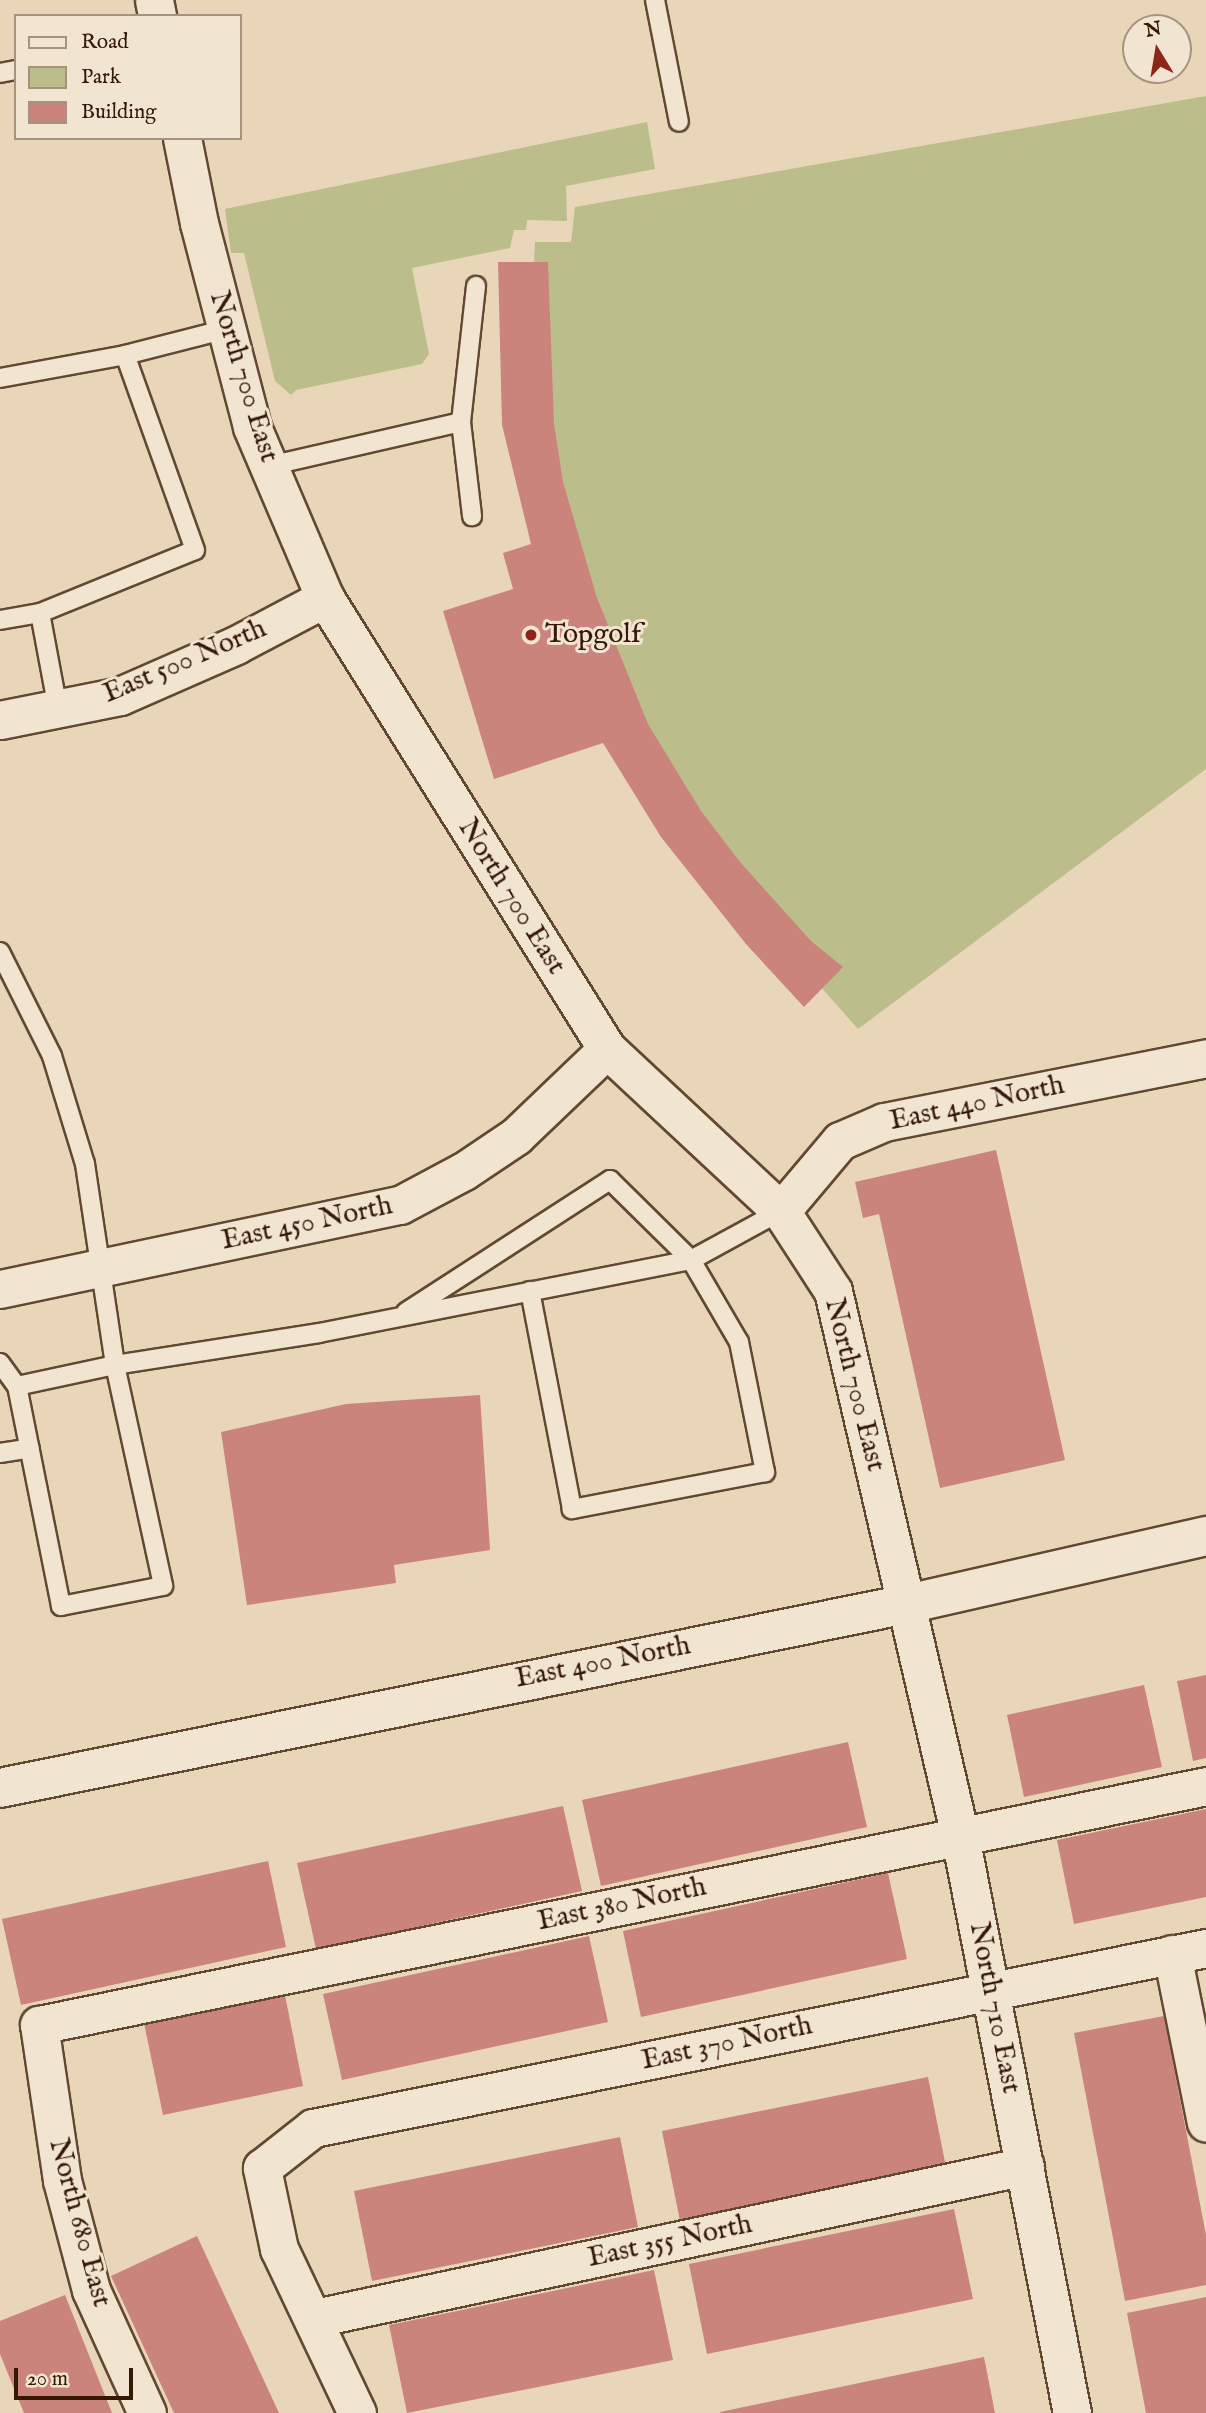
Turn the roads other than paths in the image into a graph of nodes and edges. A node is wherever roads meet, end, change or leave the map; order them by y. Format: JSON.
{"nodes":[{"id":1,"x":655,"y":0,"type":"edge"},
{"id":2,"x":679,"y":122,"type":"dead end"},
{"id":3,"x":182,"y":140,"type":"edge"},
{"id":4,"x":476,"y":286,"type":"dead end"},
{"id":5,"x":227,"y":329,"type":"junction"},
{"id":6,"x":125,"y":355,"type":"junction"},
{"id":7,"x":0,"y":378,"type":"edge"},
{"id":8,"x":461,"y":422,"type":"junction"},
{"id":9,"x":269,"y":466,"type":"junction"},
{"id":10,"x":472,"y":516,"type":"dead end"},
{"id":11,"x":325,"y":598,"type":"junction"},
{"id":12,"x":40,"y":612,"type":"junction"},
{"id":13,"x":0,"y":620,"type":"edge"},
{"id":14,"x":58,"y":709,"type":"junction"},
{"id":15,"x":0,"y":720,"type":"edge"},
{"id":16,"x":0,"y":952,"type":"edge"},
{"id":17,"x":607,"y":1049,"type":"junction"},
{"id":18,"x":1206,"y":1058,"type":"edge"},
{"id":19,"x":781,"y":1211,"type":"junction"},
{"id":20,"x":691,"y":1260,"type":"junction"},
{"id":21,"x":98,"y":1269,"type":"junction"},
{"id":22,"x":0,"y":1289,"type":"edge"},
{"id":23,"x":530,"y":1291,"type":"junction"},
{"id":24,"x":397,"y":1317,"type":"junction"},
{"id":25,"x":0,"y":1363,"type":"edge"},
{"id":26,"x":115,"y":1365,"type":"junction"},
{"id":27,"x":17,"y":1386,"type":"junction"},
{"id":28,"x":30,"y":1448,"type":"junction"},
{"id":29,"x":0,"y":1453,"type":"edge"},
{"id":30,"x":1206,"y":1536,"type":"edge"},
{"id":31,"x":907,"y":1604,"type":"junction"},
{"id":32,"x":1206,"y":1786,"type":"edge"},
{"id":33,"x":0,"y":1788,"type":"edge"},
{"id":34,"x":960,"y":1836,"type":"junction"},
{"id":35,"x":1189,"y":1951,"type":"edge"},
{"id":36,"x":990,"y":1990,"type":"junction"},
{"id":37,"x":39,"y":2025,"type":"joint"},
{"id":38,"x":1206,"y":2123,"type":"edge"},
{"id":39,"x":1025,"y":2165,"type":"junction"},
{"id":40,"x":315,"y":2318,"type":"junction"},
{"id":41,"x":147,"y":2413,"type":"edge"},
{"id":42,"x":357,"y":2413,"type":"edge"},
{"id":43,"x":1072,"y":2413,"type":"edge"}],
"edges":[{"from":1,"to":2,"type":"lane"},
{"from":3,"to":5,"type":"street","name":"North 700 East"},
{"from":4,"to":8,"type":"lane"},
{"from":5,"to":6,"type":"lane"},
{"from":5,"to":9,"type":"street","name":"North 700 East"},
{"from":6,"to":7,"type":"lane"},
{"from":6,"to":12,"type":"lane"},
{"from":8,"to":9,"type":"lane"},
{"from":8,"to":10,"type":"lane"},
{"from":9,"to":11,"type":"street","name":"North 700 East"},
{"from":11,"to":14,"type":"street","name":"East 500 North"},
{"from":11,"to":17,"type":"street","name":"North 700 East"},
{"from":12,"to":13,"type":"lane"},
{"from":12,"to":14,"type":"lane"},
{"from":14,"to":15,"type":"street","name":"East 500 North"},
{"from":16,"to":21,"type":"lane"},
{"from":17,"to":19,"type":"street","name":"North 700 East"},
{"from":17,"to":21,"type":"street","name":"East 450 North"},
{"from":18,"to":19,"type":"street","name":"East 440 North"},
{"from":19,"to":20,"type":"lane"},
{"from":19,"to":31,"type":"street","name":"North 700 East"},
{"from":20,"to":23,"type":"lane"},
{"from":20,"to":23,"type":"lane"},
{"from":20,"to":24,"type":"lane"},
{"from":21,"to":22,"type":"street","name":"East 450 North"},
{"from":21,"to":26,"type":"lane"},
{"from":23,"to":24,"type":"lane"},
{"from":24,"to":26,"type":"lane"},
{"from":25,"to":27,"type":"lane"},
{"from":26,"to":27,"type":"lane"},
{"from":26,"to":28,"type":"lane"},
{"from":27,"to":28,"type":"lane"},
{"from":28,"to":29,"type":"lane"},
{"from":30,"to":31,"type":"street","name":"East 400 North"},
{"from":31,"to":33,"type":"street","name":"East 400 North"},
{"from":31,"to":34,"type":"street","name":"North 710 East"},
{"from":32,"to":34,"type":"street","name":"East 380 North"},
{"from":34,"to":36,"type":"street","name":"North 710 East"},
{"from":34,"to":37,"type":"street","name":"East 380 North"},
{"from":35,"to":36,"type":"street","name":"East 370 North"},
{"from":35,"to":38,"type":"street"},
{"from":36,"to":39,"type":"street","name":"North 710 East"},
{"from":36,"to":40,"type":"street","name":"East 370 North"},
{"from":37,"to":41,"type":"street","name":"North 680 East"},
{"from":39,"to":40,"type":"street","name":"East 355 North"},
{"from":39,"to":43,"type":"street","name":"North 710 East"},
{"from":40,"to":42,"type":"street"}]}
